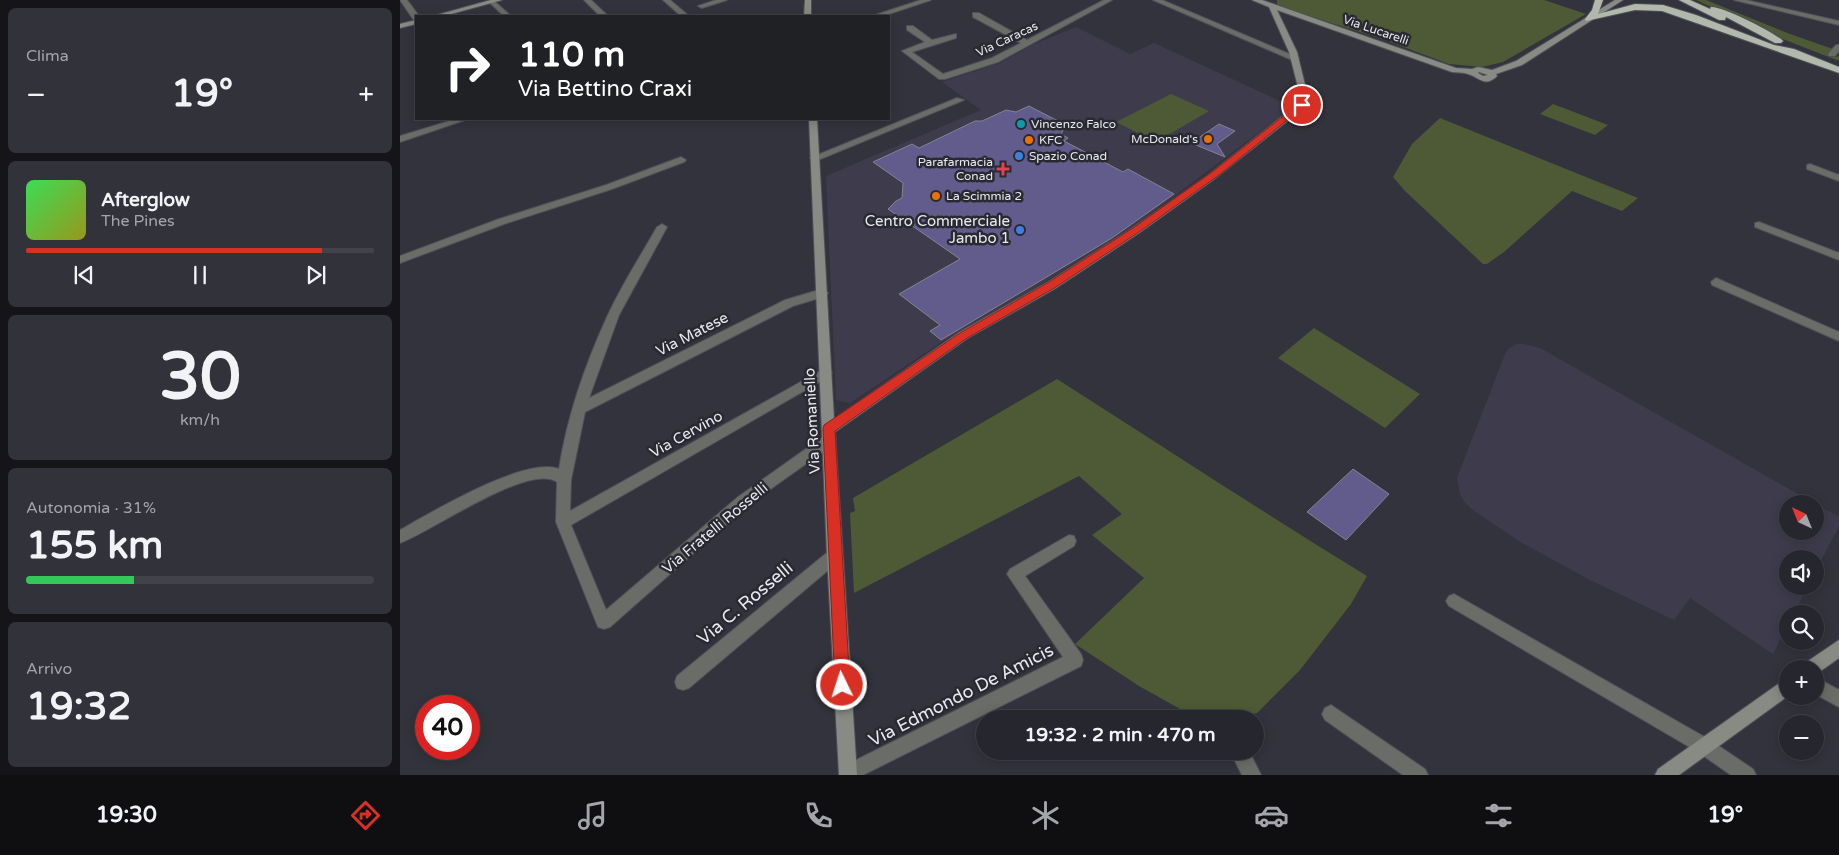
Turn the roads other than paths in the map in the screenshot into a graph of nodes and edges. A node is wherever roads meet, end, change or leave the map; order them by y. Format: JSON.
{"nodes":[{"id":1,"x":403,"y":0,"type":"edge"},
{"id":2,"x":588,"y":0,"type":"edge"},
{"id":3,"x":666,"y":0,"type":"edge"},
{"id":4,"x":724,"y":0,"type":"edge"},
{"id":5,"x":808,"y":0,"type":"edge"},
{"id":6,"x":928,"y":0,"type":"edge"},
{"id":7,"x":1109,"y":0,"type":"edge"},
{"id":8,"x":1156,"y":0,"type":"edge"},
{"id":9,"x":1255,"y":0,"type":"edge"},
{"id":10,"x":1599,"y":0,"type":"edge"},
{"id":11,"x":1620,"y":0,"type":"edge"},
{"id":12,"x":1671,"y":0,"type":"edge"},
{"id":13,"x":1683,"y":0,"type":"edge"},
{"id":14,"x":1692,"y":0,"type":"edge"},
{"id":15,"x":1737,"y":0,"type":"edge"},
{"id":16,"x":495,"y":1,"type":"edge"},
{"id":17,"x":1272,"y":3,"type":"edge"},
{"id":18,"x":702,"y":6,"type":"dead end"},
{"id":19,"x":441,"y":15,"type":"edge"},
{"id":20,"x":507,"y":15,"type":"edge"},
{"id":21,"x":603,"y":15,"type":"edge"},
{"id":22,"x":684,"y":15,"type":"edge"},
{"id":23,"x":808,"y":15,"type":"edge"},
{"id":24,"x":879,"y":15,"type":"edge"},
{"id":25,"x":976,"y":15,"type":"dead end"},
{"id":26,"x":415,"y":16,"type":"edge"},
{"id":27,"x":1589,"y":19,"type":"junction"},
{"id":28,"x":1314,"y":21,"type":"junction"},
{"id":29,"x":415,"y":22,"type":"edge"},
{"id":30,"x":1287,"y":23,"type":"junction"},
{"id":31,"x":1839,"y":23,"type":"edge"},
{"id":32,"x":400,"y":26,"type":"edge"},
{"id":33,"x":910,"y":28,"type":"dead end"},
{"id":34,"x":953,"y":36,"type":"dead end"},
{"id":35,"x":1780,"y":42,"type":"junction"},
{"id":36,"x":932,"y":43,"type":"junction"},
{"id":37,"x":1026,"y":44,"type":"junction"},
{"id":38,"x":1839,"y":47,"type":"edge"},
{"id":39,"x":1791,"y":51,"type":"junction"},
{"id":40,"x":1832,"y":54,"type":"dead end"},
{"id":41,"x":1295,"y":58,"type":"junction"},
{"id":42,"x":1839,"y":65,"type":"edge"},
{"id":43,"x":1839,"y":70,"type":"edge"},
{"id":44,"x":960,"y":100,"type":"dead end"},
{"id":45,"x":461,"y":120,"type":"edge"},
{"id":46,"x":813,"y":120,"type":"edge"},
{"id":47,"x":400,"y":139,"type":"edge"},
{"id":48,"x":815,"y":158,"type":"junction"},
{"id":49,"x":681,"y":160,"type":"dead end"},
{"id":50,"x":1810,"y":167,"type":"dead end"},
{"id":51,"x":1839,"y":178,"type":"edge"},
{"id":52,"x":1759,"y":224,"type":"dead end"},
{"id":53,"x":662,"y":227,"type":"dead end"},
{"id":54,"x":1839,"y":257,"type":"edge"},
{"id":55,"x":400,"y":260,"type":"edge"},
{"id":56,"x":1716,"y":282,"type":"dead end"},
{"id":57,"x":822,"y":293,"type":"junction"},
{"id":58,"x":1839,"y":337,"type":"edge"},
{"id":59,"x":826,"y":373,"type":"junction"},
{"id":60,"x":579,"y":409,"type":"junction"},
{"id":61,"x":829,"y":434,"type":"junction"},
{"id":62,"x":564,"y":480,"type":"junction"},
{"id":63,"x":562,"y":522,"type":"junction"},
{"id":64,"x":400,"y":537,"type":"edge"},
{"id":65,"x":1069,"y":541,"type":"dead end"},
{"id":66,"x":834,"y":556,"type":"junction"},
{"id":67,"x":1454,"y":600,"type":"dead end"},
{"id":68,"x":1839,"y":648,"type":"edge"},
{"id":69,"x":1822,"y":660,"type":"edge"},
{"id":70,"x":683,"y":682,"type":"dead end"},
{"id":71,"x":1824,"y":690,"type":"edge"},
{"id":72,"x":1779,"y":692,"type":"edge"},
{"id":73,"x":1839,"y":699,"type":"edge"},
{"id":74,"x":1331,"y":714,"type":"dead end"},
{"id":75,"x":1704,"y":746,"type":"junction"},
{"id":76,"x":1244,"y":760,"type":"edge"},
{"id":77,"x":848,"y":774,"type":"edge"},
{"id":78,"x":1252,"y":775,"type":"edge"},
{"id":79,"x":1419,"y":775,"type":"edge"},
{"id":80,"x":1664,"y":775,"type":"edge"},
{"id":81,"x":1747,"y":775,"type":"edge"}],
"edges":[{"from":1,"to":26,"type":"street"},
{"from":2,"to":21,"type":"street"},
{"from":3,"to":22,"type":"street"},
{"from":4,"to":18,"type":"street"},
{"from":5,"to":23,"type":"street"},
{"from":6,"to":24,"type":"street"},
{"from":7,"to":37,"type":"street","name":"Via Caracas"},
{"from":8,"to":41,"type":"street"},
{"from":9,"to":17,"type":"street","name":"Via Lucarelli"},
{"from":10,"to":27,"type":"highway"},
{"from":11,"to":27,"type":"street","name":"Via Lucarelli"},
{"from":12,"to":39,"type":"highway"},
{"from":13,"to":35,"type":"highway"},
{"from":14,"to":35,"type":"highway"},
{"from":15,"to":31,"type":"street"},
{"from":16,"to":19,"type":"street"},
{"from":16,"to":20,"type":"street"},
{"from":17,"to":28,"type":"street","name":"Via Lucarelli"},
{"from":17,"to":30,"type":"street"},
{"from":25,"to":37,"type":"street"},
{"from":27,"to":28,"type":"street","name":"Via Lucarelli"},
{"from":27,"to":39,"type":"highway"},
{"from":28,"to":30,"type":"street"},
{"from":29,"to":32,"type":"street"},
{"from":30,"to":41,"type":"street"},
{"from":33,"to":36,"type":"street"},
{"from":34,"to":36,"type":"street","name":"Via Caracas"},
{"from":35,"to":42,"type":"highway"},
{"from":36,"to":37,"type":"street","name":"Via Caracas"},
{"from":38,"to":40,"type":"street"},
{"from":39,"to":43,"type":"highway"},
{"from":41,"to":61,"type":"street"},
{"from":44,"to":48,"type":"street"},
{"from":45,"to":47,"type":"street"},
{"from":46,"to":48,"type":"street","name":"Via Romaniello"},
{"from":48,"to":57,"type":"street","name":"Via Romaniello"},
{"from":49,"to":55,"type":"street"},
{"from":50,"to":51,"type":"street"},
{"from":52,"to":54,"type":"street"},
{"from":53,"to":60,"type":"street"},
{"from":56,"to":58,"type":"street"},
{"from":57,"to":59,"type":"street","name":"Via Romaniello"},
{"from":57,"to":60,"type":"street","name":"Via Matese"},
{"from":59,"to":61,"type":"street","name":"Via Romaniello"},
{"from":59,"to":63,"type":"street","name":"Via Cervino"},
{"from":60,"to":62,"type":"street"},
{"from":61,"to":63,"type":"street","name":"Via Fratelli Rosselli"},
{"from":61,"to":66,"type":"street","name":"Via Romaniello"},
{"from":62,"to":63,"type":"street"},
{"from":62,"to":64,"type":"street"},
{"from":65,"to":77,"type":"street","name":"Via Edmondo De Amicis"},
{"from":66,"to":70,"type":"street","name":"Via C. Rosselli"},
{"from":66,"to":77,"type":"street","name":"Via Romaniello"},
{"from":67,"to":75,"type":"street"},
{"from":68,"to":69,"type":"street"},
{"from":71,"to":73,"type":"street"},
{"from":72,"to":75,"type":"street"},
{"from":74,"to":79,"type":"street"},
{"from":75,"to":80,"type":"street"},
{"from":75,"to":81,"type":"street"},
{"from":76,"to":78,"type":"street"}]}
